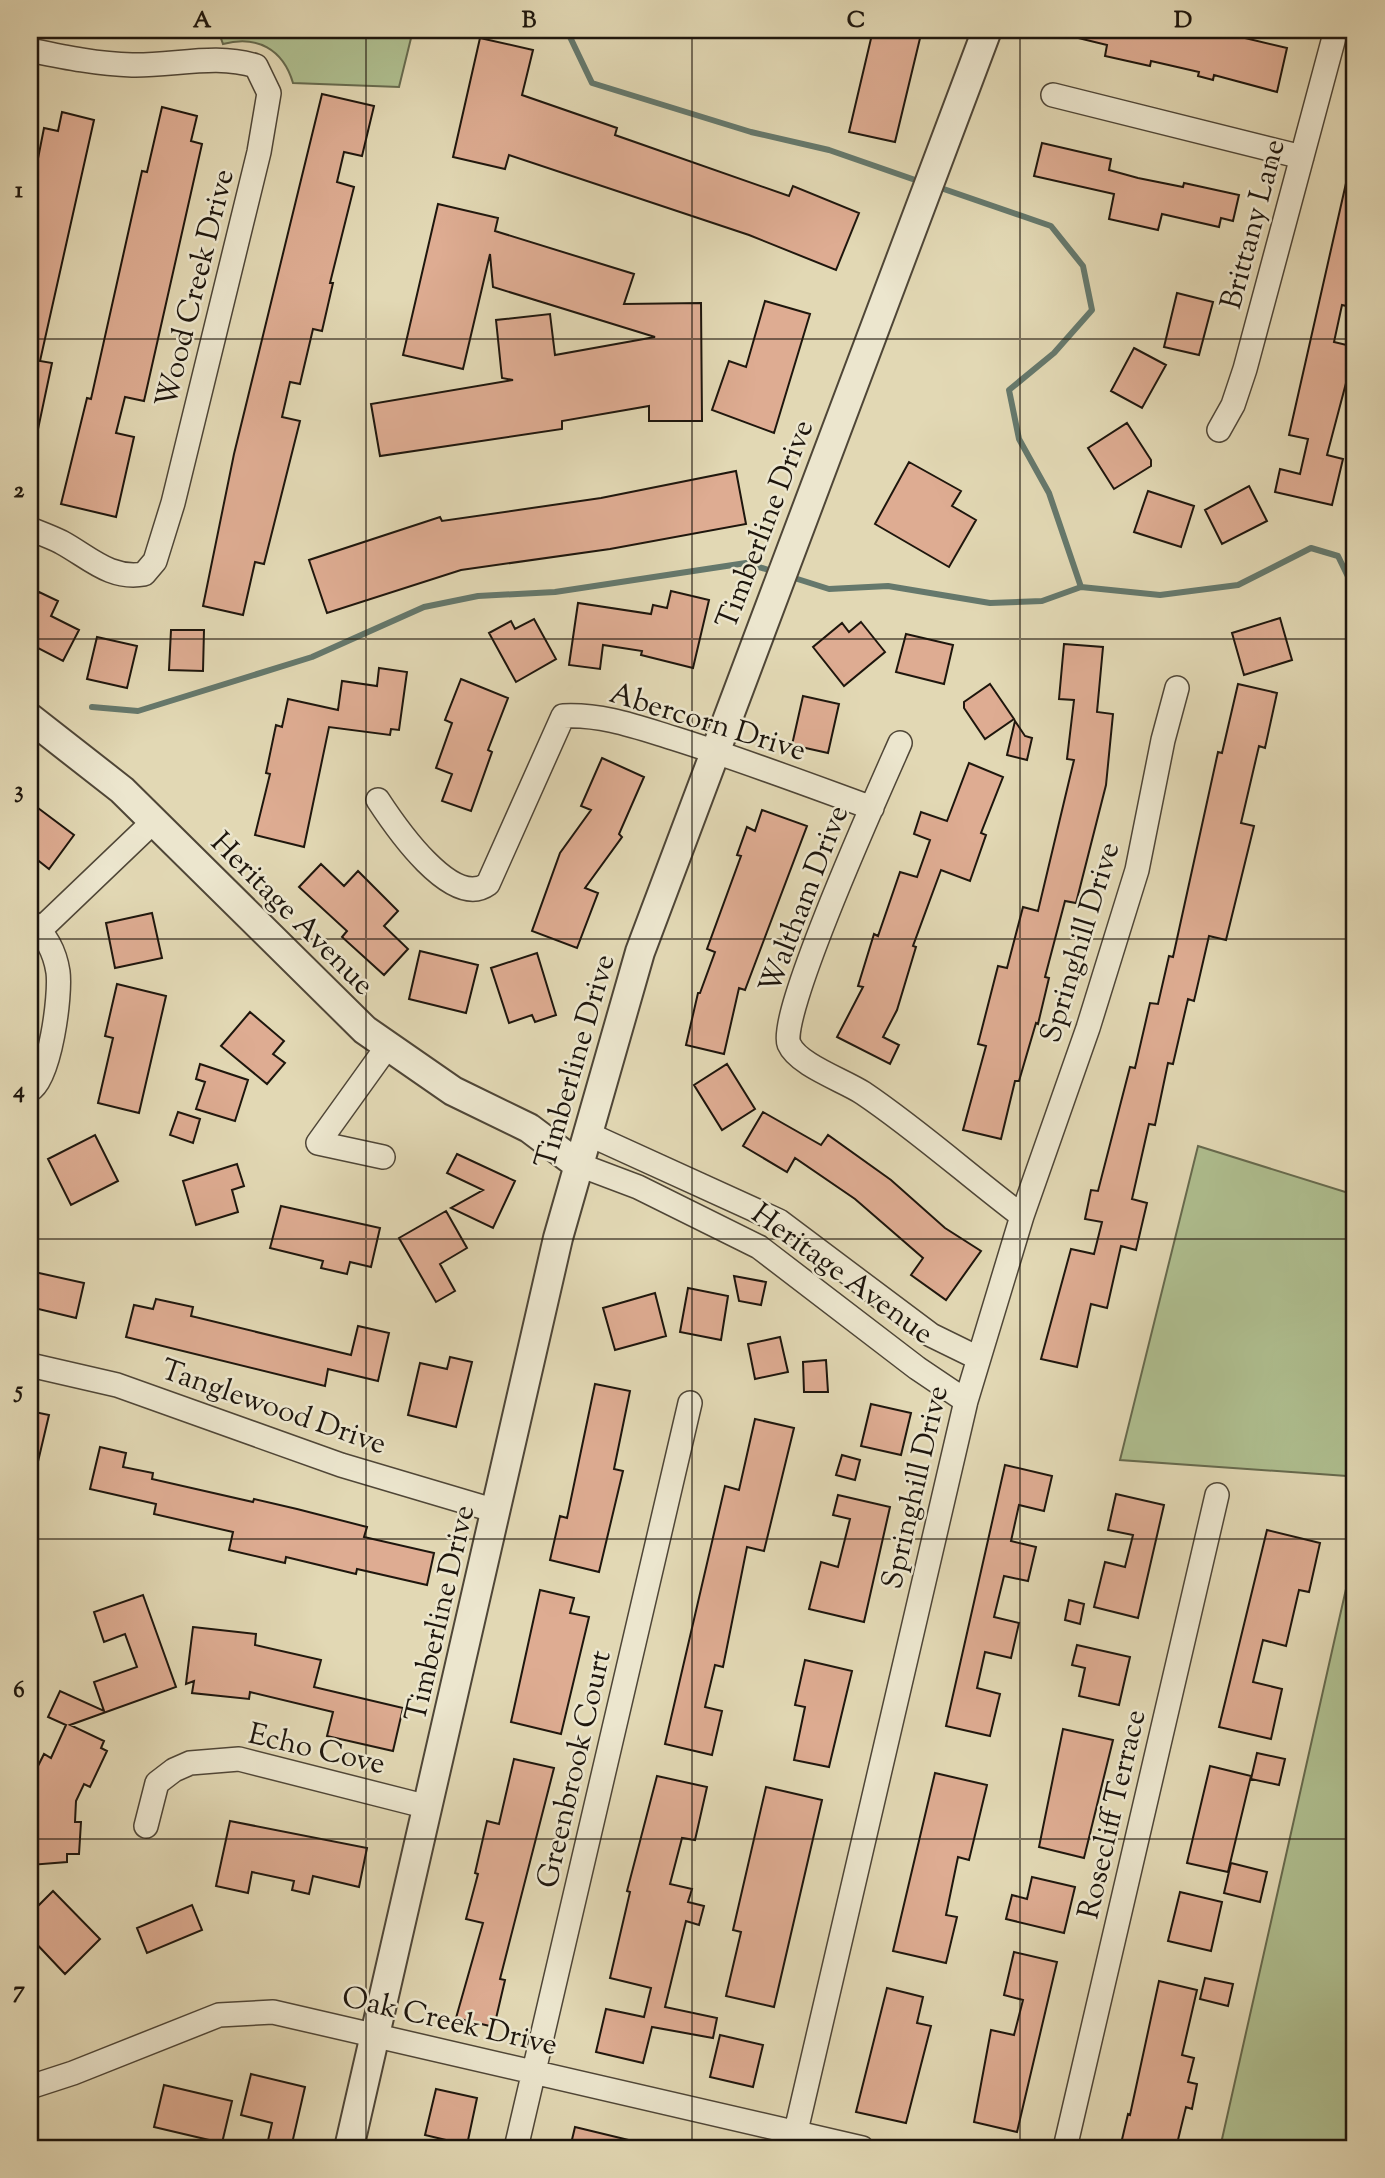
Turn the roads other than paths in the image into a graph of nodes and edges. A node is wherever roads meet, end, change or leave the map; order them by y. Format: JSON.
{"nodes":[{"id":1,"x":987,"y":30,"type":"edge"},
{"id":2,"x":1336,"y":30,"type":"edge"},
{"id":3,"x":30,"y":50,"type":"edge"},
{"id":4,"x":1053,"y":95,"type":"dead end"},
{"id":5,"x":1302,"y":157,"type":"junction"},
{"id":6,"x":1219,"y":430,"type":"dead end"},
{"id":7,"x":30,"y":529,"type":"edge"},
{"id":8,"x":1177,"y":688,"type":"dead end"},
{"id":9,"x":30,"y":718,"type":"edge"},
{"id":10,"x":900,"y":743,"type":"dead end"},
{"id":11,"x":715,"y":751,"type":"junction"},
{"id":12,"x":378,"y":800,"type":"dead end"},
{"id":13,"x":872,"y":808,"type":"junction"},
{"id":14,"x":154,"y":821,"type":"junction"},
{"id":15,"x":35,"y":925,"type":"edge"},
{"id":16,"x":387,"y":1047,"type":"junction"},
{"id":17,"x":31,"y":1090,"type":"edge"},
{"id":18,"x":529,"y":1128,"type":"junction"},
{"id":19,"x":586,"y":1133,"type":"junction"},
{"id":20,"x":383,"y":1157,"type":"dead end"},
{"id":21,"x":577,"y":1164,"type":"junction"},
{"id":22,"x":1022,"y":1216,"type":"junction"},
{"id":23,"x":978,"y":1358,"type":"junction"},
{"id":24,"x":30,"y":1365,"type":"edge"},
{"id":25,"x":966,"y":1401,"type":"junction"},
{"id":26,"x":691,"y":1403,"type":"dead end"},
{"id":27,"x":1217,"y":1494,"type":"dead end"},
{"id":28,"x":496,"y":1511,"type":"junction"},
{"id":29,"x":428,"y":1807,"type":"junction"},
{"id":30,"x":146,"y":1826,"type":"dead end"},
{"id":31,"x":375,"y":2035,"type":"junction"},
{"id":32,"x":535,"y":2072,"type":"junction"},
{"id":33,"x":30,"y":2087,"type":"edge"},
{"id":34,"x":794,"y":2141,"type":"edge"},
{"id":35,"x":349,"y":2148,"type":"edge"},
{"id":36,"x":516,"y":2148,"type":"edge"},
{"id":37,"x":862,"y":2148,"type":"edge"},
{"id":38,"x":1065,"y":2148,"type":"edge"}],
"edges":[{"from":1,"to":11,"type":"street","name":"Timberline Drive"},
{"from":2,"to":5,"type":"street","name":"Brittany Lane"},
{"from":3,"to":7,"type":"street","name":"Wood Creek Drive"},
{"from":4,"to":5,"type":"street"},
{"from":5,"to":6,"type":"street","name":"Brittany Lane"},
{"from":8,"to":22,"type":"street","name":"Springhill Drive"},
{"from":9,"to":14,"type":"street","name":"Heritage Avenue"},
{"from":10,"to":13,"type":"street","name":"Waltham Drive"},
{"from":11,"to":12,"type":"street","name":"Abercorn Drive"},
{"from":11,"to":13,"type":"street","name":"Abercorn Drive"},
{"from":11,"to":19,"type":"street","name":"Timberline Drive"},
{"from":13,"to":22,"type":"street","name":"Waltham Drive"},
{"from":14,"to":15,"type":"street"},
{"from":14,"to":16,"type":"street","name":"Heritage Avenue"},
{"from":15,"to":17,"type":"street"},
{"from":16,"to":18,"type":"street","name":"Heritage Avenue"},
{"from":16,"to":20,"type":"street"},
{"from":18,"to":19,"type":"street","name":"Heritage Avenue"},
{"from":18,"to":21,"type":"street","name":"Heritage Avenue"},
{"from":19,"to":21,"type":"street","name":"Timberline Drive"},
{"from":19,"to":23,"type":"street","name":"Heritage Avenue"},
{"from":21,"to":25,"type":"street","name":"Heritage Avenue"},
{"from":21,"to":28,"type":"street","name":"Timberline Drive"},
{"from":22,"to":23,"type":"street","name":"Springhill Drive"},
{"from":23,"to":25,"type":"street","name":"Springhill Drive"},
{"from":24,"to":28,"type":"street","name":"Tanglewood Drive"},
{"from":25,"to":34,"type":"street","name":"Springhill Drive"},
{"from":26,"to":32,"type":"street","name":"Greenbrook Court"},
{"from":27,"to":38,"type":"street","name":"Rosecliff Terrace"},
{"from":28,"to":29,"type":"street","name":"Timberline Drive"},
{"from":29,"to":30,"type":"street","name":"Echo Cove"},
{"from":29,"to":31,"type":"street","name":"Timberline Drive"},
{"from":31,"to":32,"type":"street","name":"Oak Creek Drive"},
{"from":31,"to":33,"type":"street","name":"Oak Creek Drive"},
{"from":31,"to":35,"type":"street","name":"Timberline Drive"},
{"from":32,"to":34,"type":"street","name":"Oak Creek Drive"},
{"from":32,"to":36,"type":"street","name":"Greenbrook Court"},
{"from":34,"to":37,"type":"street","name":"Oak Creek Drive"}]}
